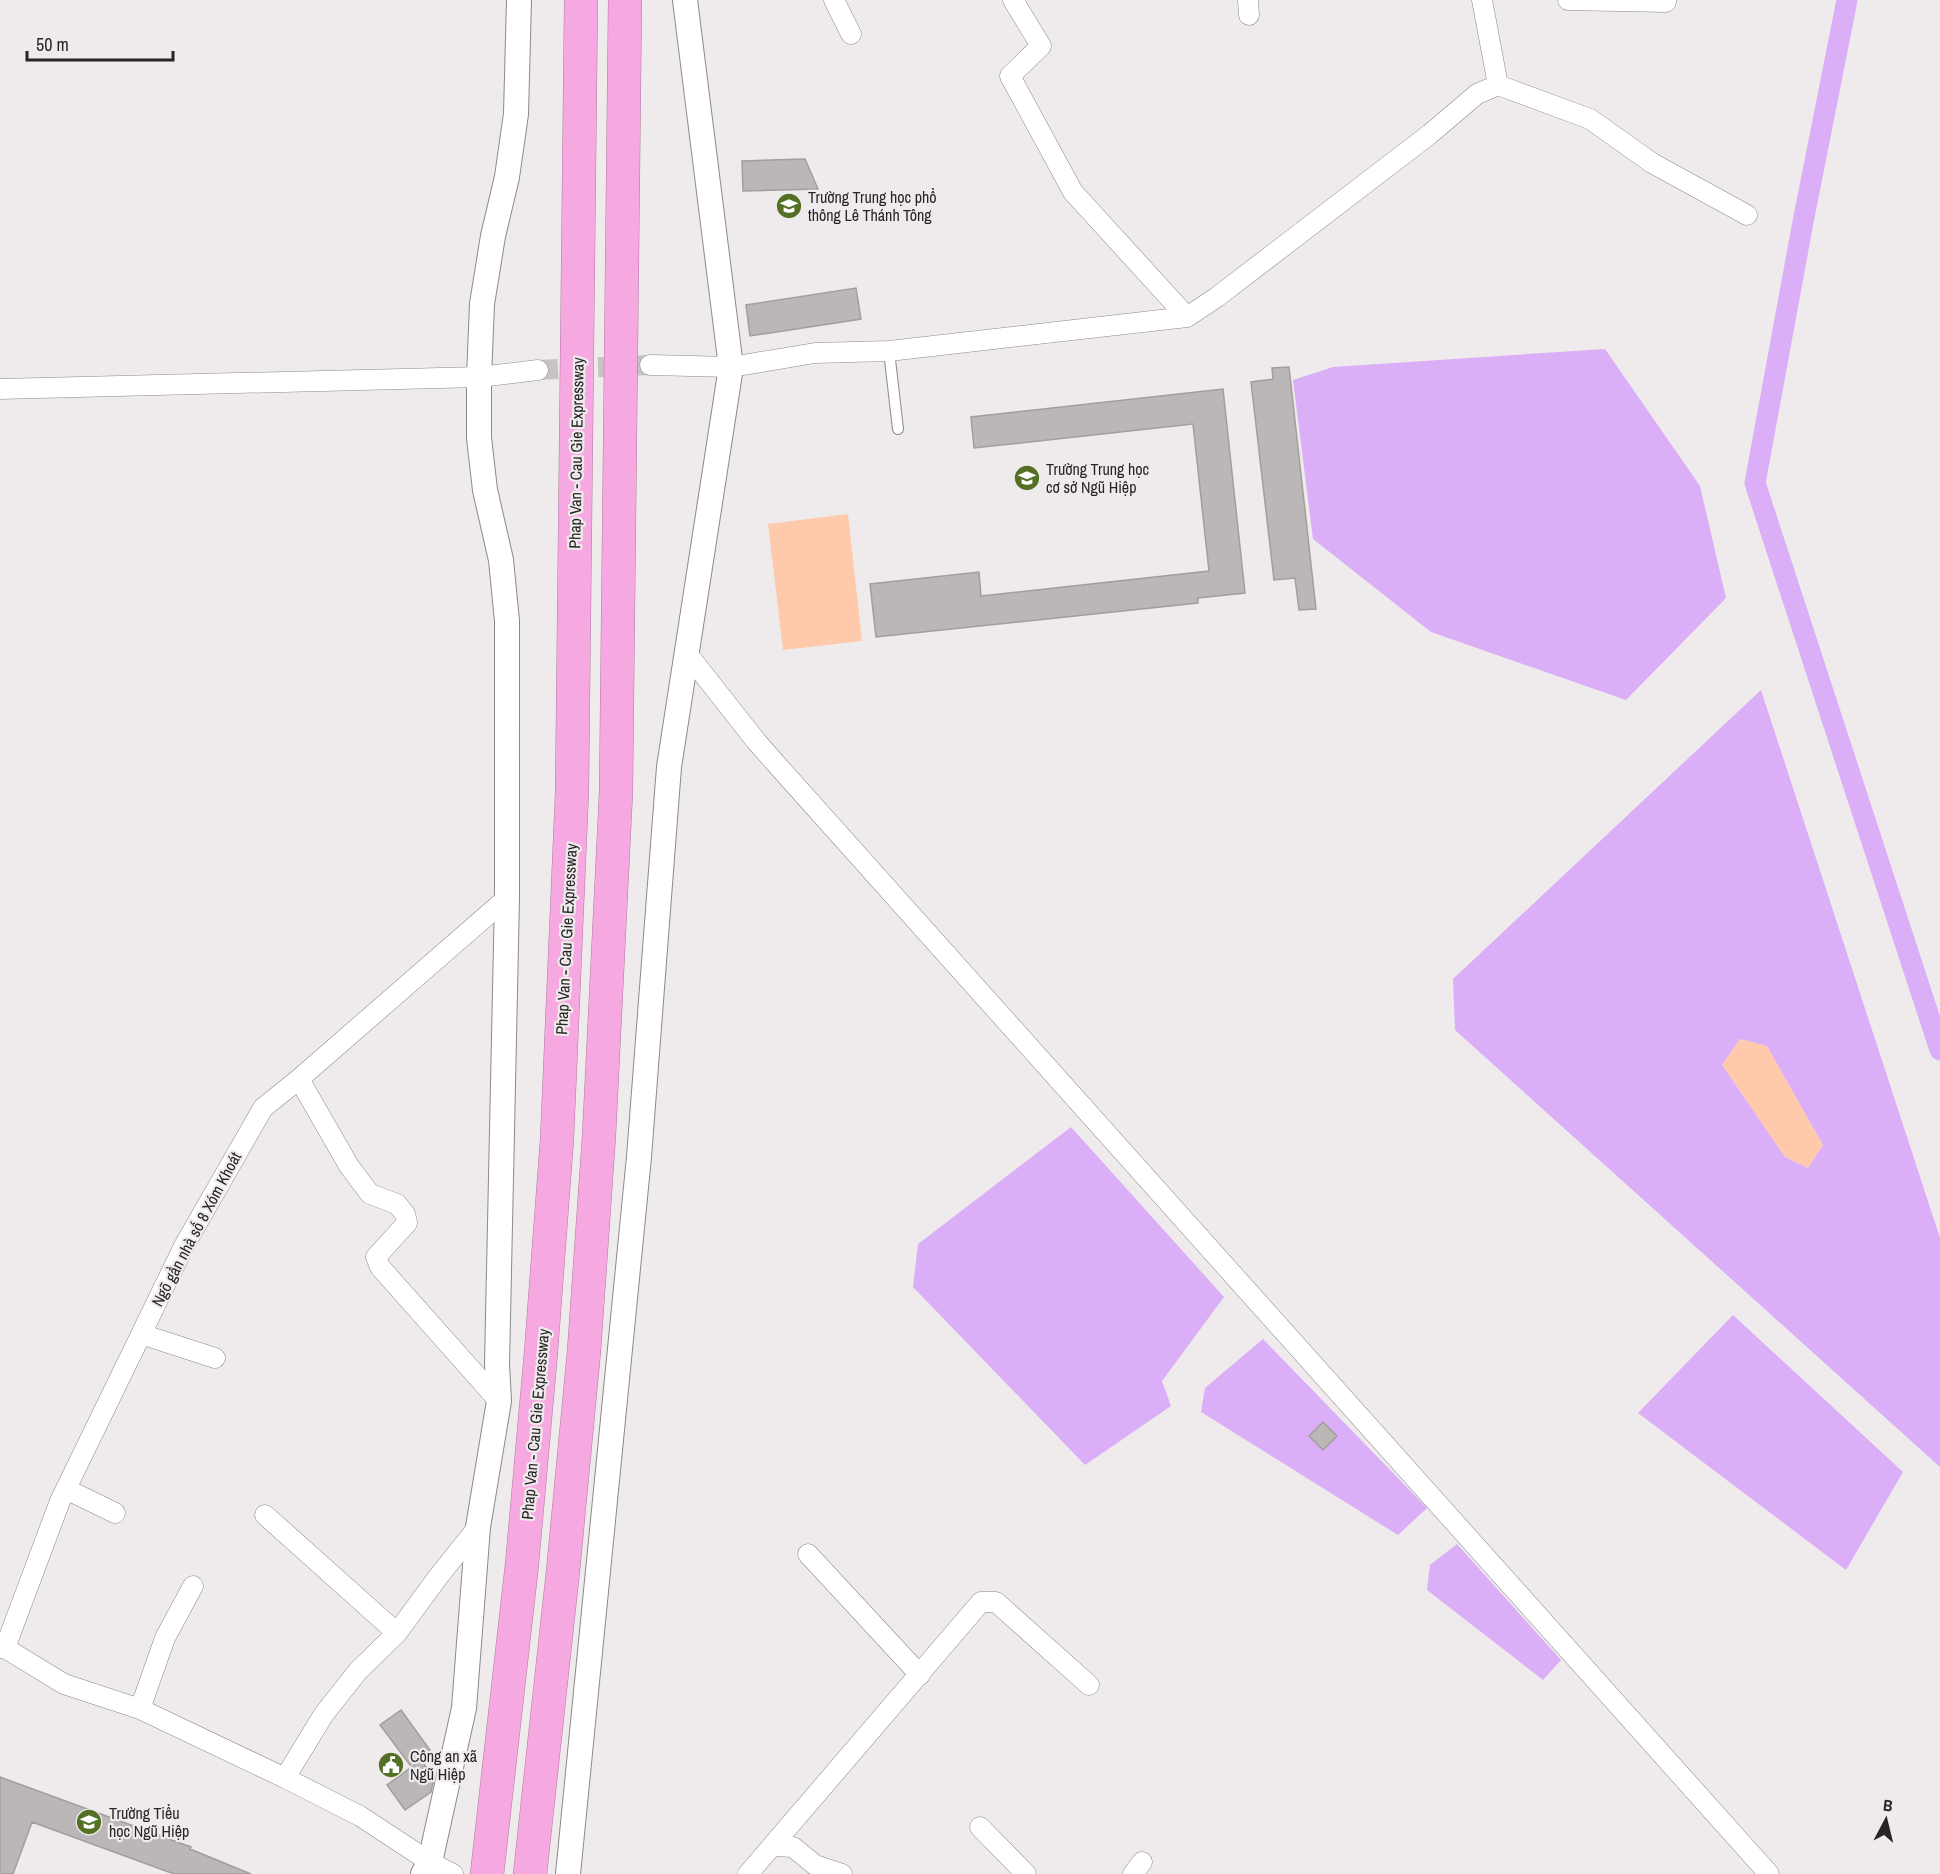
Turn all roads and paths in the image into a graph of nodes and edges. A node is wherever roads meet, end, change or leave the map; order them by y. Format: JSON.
{"nodes":[{"id":1,"x":519,"y":0,"type":"edge"},
{"id":2,"x":581,"y":0,"type":"edge"},
{"id":3,"x":626,"y":0,"type":"edge"},
{"id":4,"x":685,"y":0,"type":"edge"},
{"id":5,"x":834,"y":0,"type":"edge"},
{"id":6,"x":1013,"y":0,"type":"edge"},
{"id":7,"x":1482,"y":0,"type":"edge"},
{"id":8,"x":1568,"y":0,"type":"edge"},
{"id":9,"x":1666,"y":0,"type":"edge"},
{"id":10,"x":851,"y":34,"type":"dead end"},
{"id":11,"x":1498,"y":85,"type":"junction"},
{"id":12,"x":1747,"y":215,"type":"dead end"},
{"id":13,"x":1187,"y":317,"type":"junction"},
{"id":14,"x":890,"y":351,"type":"junction"},
{"id":15,"x":650,"y":365,"type":"tunnel mouth"},
{"id":16,"x":731,"y":367,"type":"junction"},
{"id":17,"x":538,"y":370,"type":"tunnel mouth"},
{"id":18,"x":479,"y":376,"type":"junction"},
{"id":19,"x":0,"y":389,"type":"edge"},
{"id":20,"x":897,"y":429,"type":"dead end"},
{"id":21,"x":687,"y":652,"type":"junction"},
{"id":22,"x":507,"y":898,"type":"junction"},
{"id":23,"x":299,"y":1079,"type":"junction"},
{"id":24,"x":141,"y":1334,"type":"junction"},
{"id":25,"x":215,"y":1358,"type":"dead end"},
{"id":26,"x":499,"y":1401,"type":"junction"},
{"id":27,"x":66,"y":1489,"type":"junction"},
{"id":28,"x":115,"y":1513,"type":"dead end"},
{"id":29,"x":265,"y":1515,"type":"dead end"},
{"id":30,"x":478,"y":1527,"type":"junction"},
{"id":31,"x":808,"y":1554,"type":"dead end"},
{"id":32,"x":193,"y":1586,"type":"dead end"},
{"id":33,"x":397,"y":1634,"type":"junction"},
{"id":34,"x":2,"y":1648,"type":"edge"},
{"id":35,"x":920,"y":1675,"type":"junction"},
{"id":36,"x":1089,"y":1685,"type":"dead end"},
{"id":37,"x":140,"y":1708,"type":"junction"},
{"id":38,"x":285,"y":1778,"type":"junction"},
{"id":39,"x":980,"y":1827,"type":"dead end"},
{"id":40,"x":774,"y":1846,"type":"junction"},
{"id":41,"x":426,"y":1868,"type":"edge"},
{"id":42,"x":453,"y":1874,"type":"edge"},
{"id":43,"x":487,"y":1874,"type":"edge"},
{"id":44,"x":530,"y":1874,"type":"edge"},
{"id":45,"x":568,"y":1874,"type":"edge"},
{"id":46,"x":748,"y":1874,"type":"edge"},
{"id":47,"x":842,"y":1874,"type":"edge"},
{"id":48,"x":1026,"y":1874,"type":"edge"},
{"id":49,"x":1769,"y":1874,"type":"edge"}],
"edges":[{"from":1,"to":18,"type":"street"},
{"from":2,"to":43,"type":"highway","name":"Phap Van - Cau Gie Expressway"},
{"from":3,"to":44,"type":"highway"},
{"from":4,"to":16,"type":"street"},
{"from":5,"to":10,"type":"street"},
{"from":6,"to":13,"type":"street"},
{"from":7,"to":11,"type":"street"},
{"from":8,"to":9,"type":"street"},
{"from":11,"to":12,"type":"street"},
{"from":11,"to":13,"type":"street"},
{"from":13,"to":14,"type":"street"},
{"from":14,"to":16,"type":"street"},
{"from":14,"to":20,"type":"lane"},
{"from":15,"to":16,"type":"street"},
{"from":16,"to":21,"type":"street"},
{"from":17,"to":18,"type":"street"},
{"from":18,"to":19,"type":"street"},
{"from":18,"to":22,"type":"street"},
{"from":21,"to":45,"type":"street"},
{"from":21,"to":49,"type":"street"},
{"from":22,"to":23,"type":"street","name":"Ngõ gần nhà số 8 Xóm Khoát"},
{"from":22,"to":26,"type":"street"},
{"from":23,"to":24,"type":"street","name":"Ngõ gần nhà số 8 Xóm Khoát"},
{"from":23,"to":26,"type":"street"},
{"from":24,"to":25,"type":"street"},
{"from":24,"to":27,"type":"street","name":"Ngõ gần nhà số 8 Xóm Khoát"},
{"from":26,"to":30,"type":"street"},
{"from":27,"to":28,"type":"street"},
{"from":27,"to":34,"type":"street","name":"Ngõ gần nhà số 8 Xóm Khoát"},
{"from":29,"to":33,"type":"street"},
{"from":30,"to":33,"type":"street"},
{"from":30,"to":41,"type":"street"},
{"from":31,"to":35,"type":"street"},
{"from":32,"to":37,"type":"street"},
{"from":33,"to":38,"type":"street"},
{"from":34,"to":37,"type":"street"},
{"from":35,"to":36,"type":"street"},
{"from":35,"to":40,"type":"street"},
{"from":37,"to":38,"type":"street"},
{"from":38,"to":41,"type":"street"},
{"from":39,"to":48,"type":"street"},
{"from":40,"to":46,"type":"street"},
{"from":40,"to":47,"type":"street"},
{"from":41,"to":42,"type":"street"}]}
